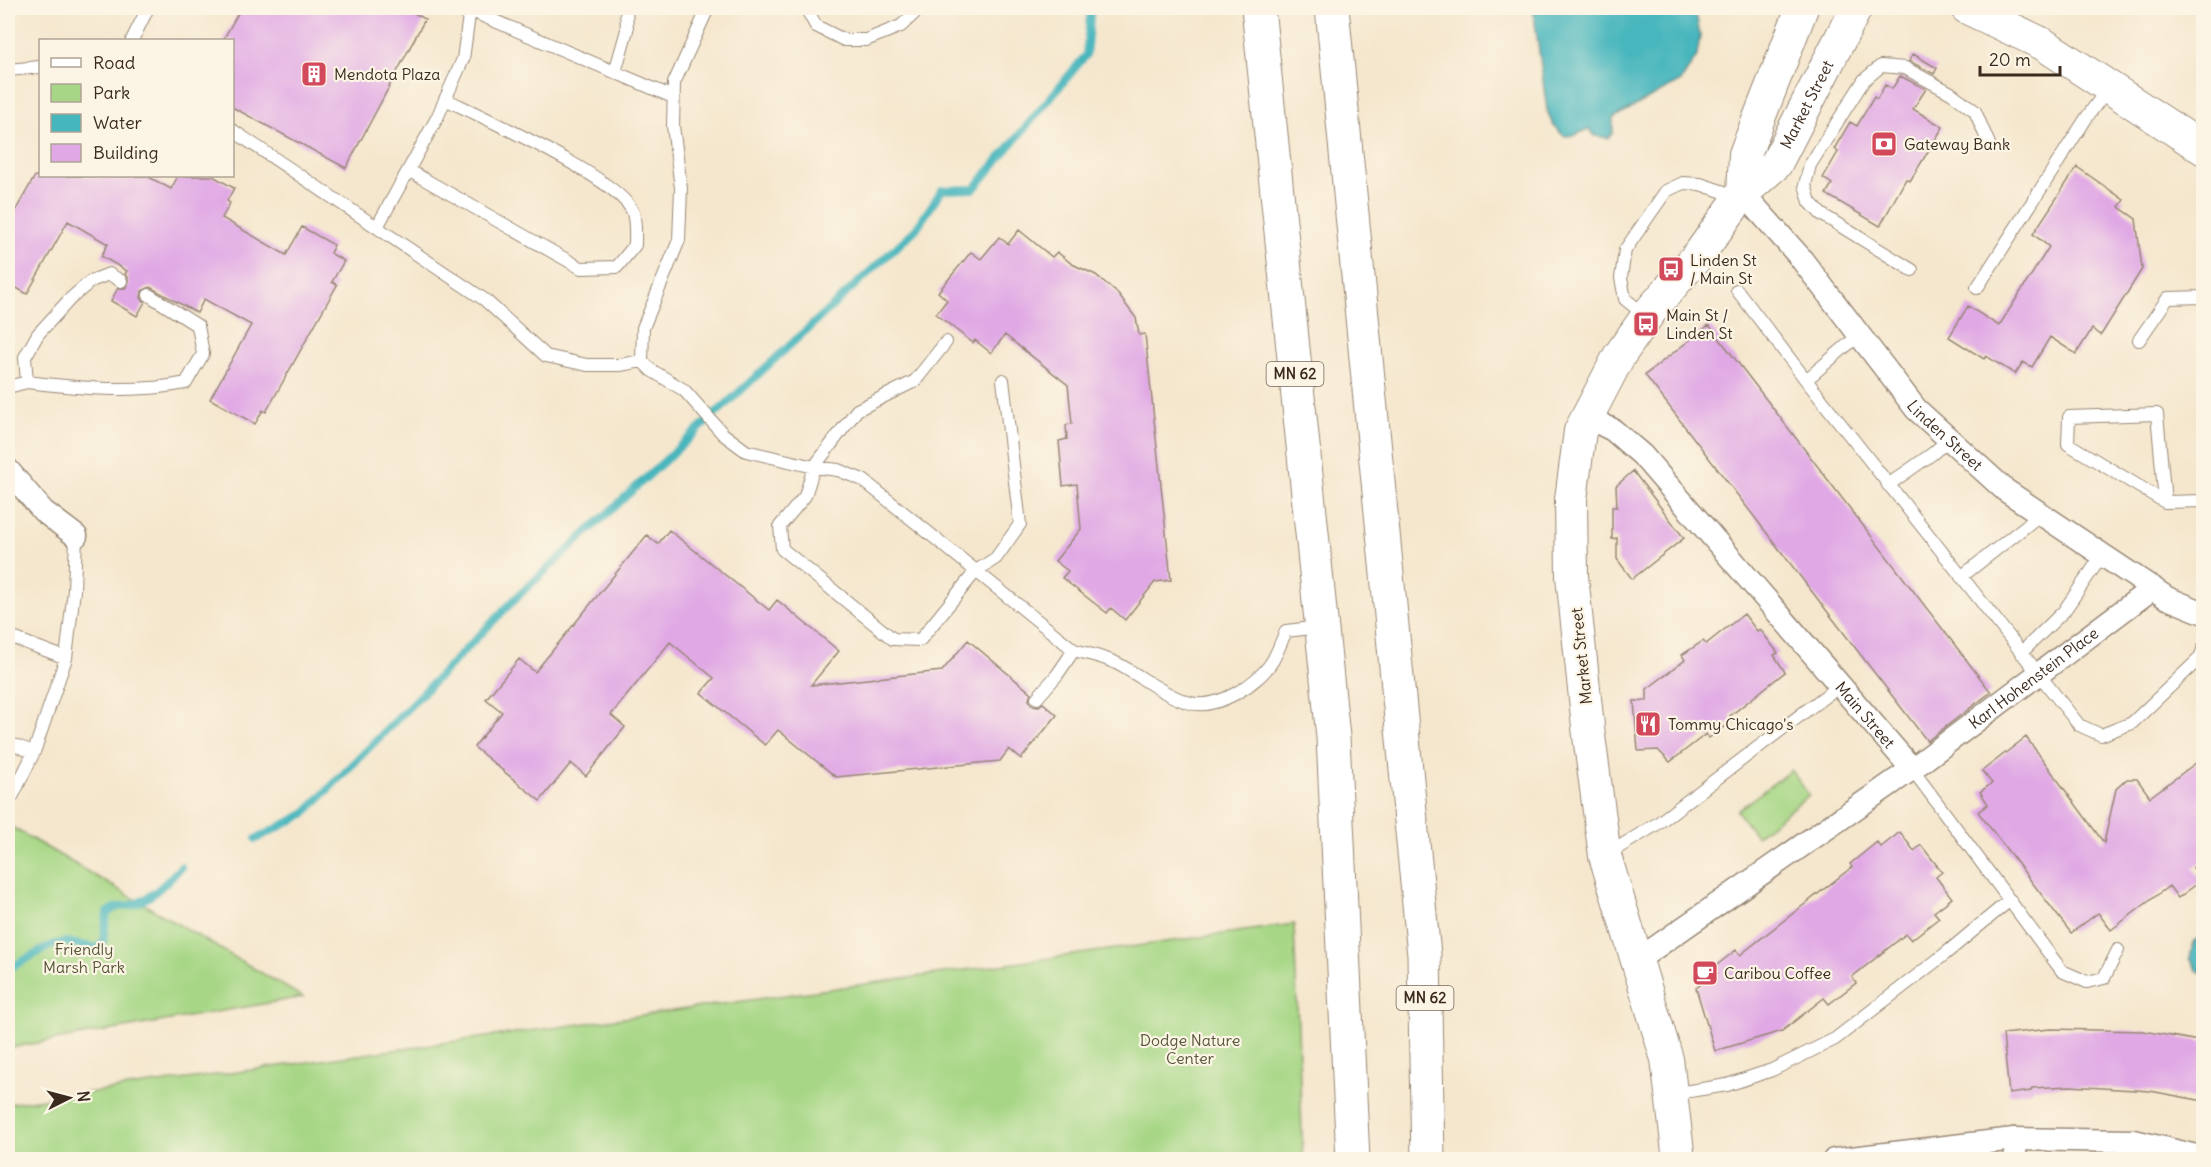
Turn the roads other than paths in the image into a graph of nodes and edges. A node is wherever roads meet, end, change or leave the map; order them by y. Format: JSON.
{"nodes":[{"id":1,"x":148,"y":8,"type":"edge"},
{"id":2,"x":626,"y":8,"type":"edge"},
{"id":3,"x":708,"y":8,"type":"edge"},
{"id":4,"x":806,"y":8,"type":"edge"},
{"id":5,"x":920,"y":8,"type":"edge"},
{"id":6,"x":1258,"y":8,"type":"edge"},
{"id":7,"x":1332,"y":8,"type":"edge"},
{"id":8,"x":1802,"y":8,"type":"edge"},
{"id":9,"x":1856,"y":8,"type":"edge"},
{"id":10,"x":1967,"y":8,"type":"edge"},
{"id":11,"x":470,"y":9,"type":"edge"},
{"id":12,"x":132,"y":39,"type":"edge"},
{"id":13,"x":39,"y":67,"type":"edge"},
{"id":14,"x":8,"y":70,"type":"edge"},
{"id":15,"x":615,"y":72,"type":"junction"},
{"id":16,"x":2108,"y":87,"type":"junction"},
{"id":17,"x":674,"y":97,"type":"junction"},
{"id":18,"x":445,"y":99,"type":"junction"},
{"id":19,"x":234,"y":131,"type":"edge"},
{"id":20,"x":1989,"y":144,"type":"dead end"},
{"id":21,"x":2204,"y":149,"type":"edge"},
{"id":22,"x":408,"y":170,"type":"junction"},
{"id":23,"x":1742,"y":195,"type":"junction"},
{"id":24,"x":377,"y":227,"type":"junction"},
{"id":25,"x":1912,"y":270,"type":"dead end"},
{"id":26,"x":122,"y":281,"type":"dead end"},
{"id":27,"x":1977,"y":288,"type":"dead end"},
{"id":28,"x":1737,"y":290,"type":"dead end"},
{"id":29,"x":148,"y":295,"type":"dead end"},
{"id":30,"x":2204,"y":297,"type":"edge"},
{"id":31,"x":1646,"y":316,"type":"junction"},
{"id":32,"x":1859,"y":335,"type":"junction"},
{"id":33,"x":2139,"y":340,"type":"dead end"},
{"id":34,"x":946,"y":342,"type":"dead end"},
{"id":35,"x":642,"y":361,"type":"junction"},
{"id":36,"x":1806,"y":380,"type":"junction"},
{"id":37,"x":1003,"y":381,"type":"dead end"},
{"id":38,"x":27,"y":382,"type":"junction"},
{"id":39,"x":8,"y":387,"type":"edge"},
{"id":40,"x":1587,"y":417,"type":"junction"},
{"id":41,"x":1948,"y":439,"type":"junction"},
{"id":42,"x":814,"y":467,"type":"junction"},
{"id":43,"x":8,"y":470,"type":"edge"},
{"id":44,"x":1888,"y":485,"type":"junction"},
{"id":45,"x":2204,"y":501,"type":"edge"},
{"id":46,"x":2165,"y":502,"type":"junction"},
{"id":47,"x":2041,"y":514,"type":"junction"},
{"id":48,"x":76,"y":536,"type":"joint"},
{"id":49,"x":2103,"y":554,"type":"junction"},
{"id":50,"x":976,"y":571,"type":"junction"},
{"id":51,"x":1961,"y":577,"type":"junction"},
{"id":52,"x":2153,"y":588,"type":"junction"},
{"id":53,"x":2204,"y":613,"type":"edge"},
{"id":54,"x":1321,"y":627,"type":"junction"},
{"id":55,"x":8,"y":636,"type":"edge"},
{"id":56,"x":2204,"y":647,"type":"edge"},
{"id":57,"x":1074,"y":650,"type":"junction"},
{"id":58,"x":2021,"y":653,"type":"junction"},
{"id":59,"x":66,"y":658,"type":"junction"},
{"id":60,"x":2038,"y":674,"type":"junction"},
{"id":61,"x":1840,"y":685,"type":"junction"},
{"id":62,"x":1037,"y":698,"type":"dead end"},
{"id":63,"x":8,"y":743,"type":"edge"},
{"id":64,"x":34,"y":752,"type":"junction"},
{"id":65,"x":1912,"y":769,"type":"junction"},
{"id":66,"x":8,"y":799,"type":"edge"},
{"id":67,"x":1605,"y":856,"type":"junction"},
{"id":68,"x":2010,"y":900,"type":"junction"},
{"id":69,"x":2118,"y":950,"type":"dead end"},
{"id":70,"x":1636,"y":961,"type":"junction"},
{"id":71,"x":1671,"y":1094,"type":"junction"},
{"id":72,"x":2015,"y":1149,"type":"edge"},
{"id":73,"x":2204,"y":1158,"type":"edge"},
{"id":74,"x":1353,"y":1160,"type":"edge"},
{"id":75,"x":1428,"y":1160,"type":"edge"},
{"id":76,"x":1678,"y":1160,"type":"edge"},
{"id":77,"x":1834,"y":1160,"type":"edge"}],
"edges":[{"from":1,"to":12,"type":"lane"},
{"from":2,"to":15,"type":"lane"},
{"from":3,"to":17,"type":"lane"},
{"from":4,"to":5,"type":"lane"},
{"from":6,"to":54,"type":"highway","number":"MN 62"},
{"from":7,"to":75,"type":"highway","number":"MN 62"},
{"from":8,"to":23,"type":"street"},
{"from":9,"to":23,"type":"street","name":"Market Street"},
{"from":10,"to":16,"type":"street"},
{"from":11,"to":15,"type":"lane"},
{"from":11,"to":18,"type":"lane"},
{"from":13,"to":14,"type":"lane"},
{"from":15,"to":17,"type":"lane"},
{"from":16,"to":21,"type":"street"},
{"from":16,"to":27,"type":"lane"},
{"from":17,"to":35,"type":"lane"},
{"from":18,"to":22,"type":"lane"},
{"from":18,"to":22,"type":"lane"},
{"from":19,"to":24,"type":"lane"},
{"from":20,"to":25,"type":"lane"},
{"from":22,"to":24,"type":"lane"},
{"from":23,"to":31,"type":"street","name":"Market Street"},
{"from":23,"to":31,"type":"lane"},
{"from":23,"to":32,"type":"street","name":"Linden Street"},
{"from":24,"to":35,"type":"lane"},
{"from":26,"to":38,"type":"lane"},
{"from":28,"to":36,"type":"lane"},
{"from":29,"to":38,"type":"lane"},
{"from":30,"to":33,"type":"lane"},
{"from":31,"to":40,"type":"street","name":"Market Street"},
{"from":32,"to":36,"type":"lane"},
{"from":32,"to":41,"type":"street","name":"Linden Street"},
{"from":34,"to":42,"type":"lane"},
{"from":35,"to":42,"type":"lane"},
{"from":36,"to":44,"type":"lane"},
{"from":37,"to":50,"type":"lane"},
{"from":38,"to":39,"type":"lane"},
{"from":40,"to":61,"type":"street","name":"Main Street"},
{"from":40,"to":67,"type":"street","name":"Market Street"},
{"from":41,"to":44,"type":"lane"},
{"from":41,"to":47,"type":"street","name":"Linden Street"},
{"from":42,"to":50,"type":"lane"},
{"from":42,"to":50,"type":"lane"},
{"from":43,"to":48,"type":"street"},
{"from":44,"to":51,"type":"lane"},
{"from":45,"to":46,"type":"lane"},
{"from":46,"to":46,"type":"lane"},
{"from":47,"to":49,"type":"street","name":"Linden Street"},
{"from":47,"to":51,"type":"lane"},
{"from":48,"to":59,"type":"lane"},
{"from":49,"to":52,"type":"street","name":"Linden Street"},
{"from":49,"to":58,"type":"lane"},
{"from":50,"to":57,"type":"lane"},
{"from":51,"to":58,"type":"lane"},
{"from":52,"to":53,"type":"street","name":"Linden Street"},
{"from":52,"to":60,"type":"street","name":"Karl Hohenstein Place"},
{"from":54,"to":57,"type":"lane"},
{"from":54,"to":74,"type":"highway","number":"MN 62"},
{"from":55,"to":59,"type":"lane"},
{"from":56,"to":60,"type":"lane"},
{"from":57,"to":62,"type":"lane"},
{"from":58,"to":60,"type":"lane"},
{"from":59,"to":64,"type":"lane"},
{"from":60,"to":65,"type":"street","name":"Karl Hohenstein Place"},
{"from":61,"to":65,"type":"street","name":"Main Street"},
{"from":61,"to":67,"type":"lane"},
{"from":63,"to":64,"type":"lane"},
{"from":64,"to":66,"type":"lane"},
{"from":65,"to":68,"type":"lane"},
{"from":65,"to":70,"type":"street"},
{"from":67,"to":70,"type":"street","name":"Market Street"},
{"from":68,"to":69,"type":"lane"},
{"from":68,"to":71,"type":"lane"},
{"from":70,"to":71,"type":"street","name":"Market Street"},
{"from":71,"to":76,"type":"street","name":"Market Street"},
{"from":72,"to":73,"type":"street"},
{"from":72,"to":77,"type":"street"}]}
